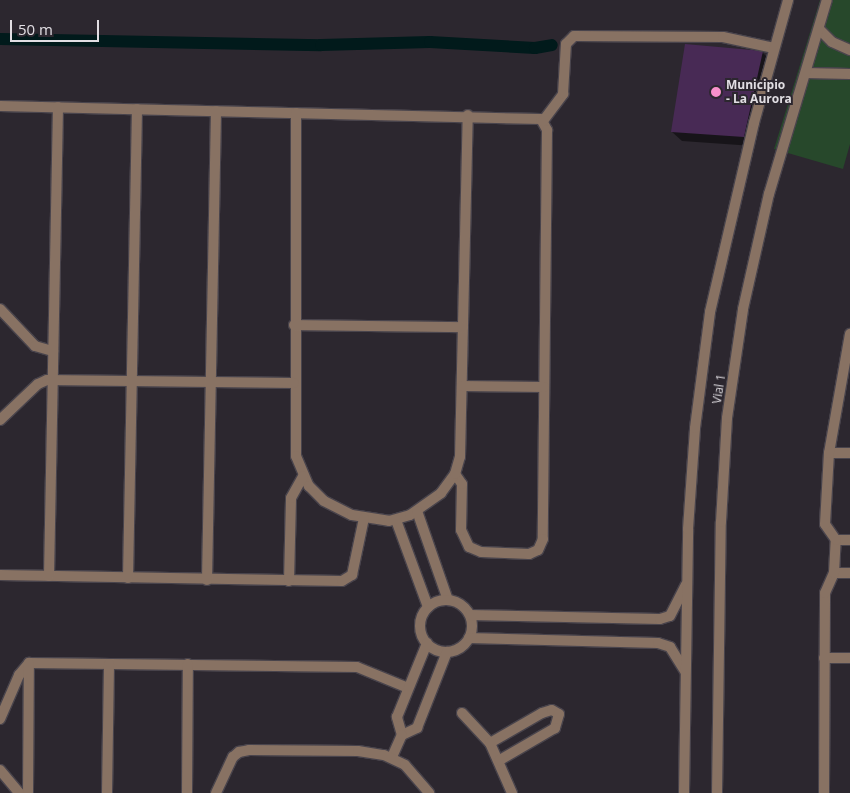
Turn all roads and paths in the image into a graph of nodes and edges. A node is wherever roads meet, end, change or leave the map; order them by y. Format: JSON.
{"nodes":[{"id":1,"x":788,"y":0,"type":"edge"},
{"id":2,"x":827,"y":0,"type":"edge"},
{"id":3,"x":819,"y":29,"type":"junction"},
{"id":4,"x":774,"y":48,"type":"junction"},
{"id":5,"x":850,"y":50,"type":"edge"},
{"id":6,"x":806,"y":72,"type":"junction"},
{"id":7,"x":850,"y":74,"type":"edge"},
{"id":8,"x":0,"y":106,"type":"edge"},
{"id":9,"x":58,"y":107,"type":"junction"},
{"id":10,"x":137,"y":109,"type":"junction"},
{"id":11,"x":216,"y":111,"type":"junction"},
{"id":12,"x":296,"y":113,"type":"junction"},
{"id":13,"x":468,"y":116,"type":"junction"},
{"id":14,"x":543,"y":121,"type":"junction"},
{"id":15,"x":0,"y":310,"type":"edge"},
{"id":16,"x":294,"y":325,"type":"junction"},
{"id":17,"x":463,"y":327,"type":"junction"},
{"id":18,"x":850,"y":334,"type":"edge"},
{"id":19,"x":53,"y":351,"type":"junction"},
{"id":20,"x":52,"y":380,"type":"junction"},
{"id":21,"x":133,"y":381,"type":"junction"},
{"id":22,"x":211,"y":382,"type":"junction"},
{"id":23,"x":294,"y":383,"type":"junction"},
{"id":24,"x":462,"y":386,"type":"junction"},
{"id":25,"x":544,"y":386,"type":"junction"},
{"id":26,"x":0,"y":420,"type":"edge"},
{"id":27,"x":829,"y":452,"type":"junction"},
{"id":28,"x":850,"y":454,"type":"edge"},
{"id":29,"x":455,"y":474,"type":"junction"},
{"id":30,"x":303,"y":476,"type":"junction"},
{"id":31,"x":417,"y":511,"type":"junction"},
{"id":32,"x":364,"y":518,"type":"junction"},
{"id":33,"x":396,"y":520,"type":"junction"},
{"id":34,"x":836,"y":540,"type":"junction"},
{"id":35,"x":850,"y":540,"type":"edge"},
{"id":36,"x":834,"y":573,"type":"junction"},
{"id":37,"x":850,"y":573,"type":"edge"},
{"id":38,"x":0,"y":575,"type":"edge"},
{"id":39,"x":49,"y":576,"type":"junction"},
{"id":40,"x":128,"y":578,"type":"junction"},
{"id":41,"x":207,"y":580,"type":"junction"},
{"id":42,"x":289,"y":581,"type":"junction"},
{"id":43,"x":686,"y":585,"type":"junction"},
{"id":44,"x":448,"y":600,"type":"junction"},
{"id":45,"x":428,"y":607,"type":"junction"},
{"id":46,"x":470,"y":615,"type":"junction"},
{"id":47,"x":469,"y":638,"type":"junction"},
{"id":48,"x":427,"y":643,"type":"junction"},
{"id":49,"x":447,"y":652,"type":"junction"},
{"id":50,"x":824,"y":658,"type":"junction"},
{"id":51,"x":850,"y":658,"type":"edge"},
{"id":52,"x":29,"y":663,"type":"junction"},
{"id":53,"x":109,"y":664,"type":"junction"},
{"id":54,"x":188,"y":664,"type":"junction"},
{"id":55,"x":685,"y":671,"type":"junction"},
{"id":56,"x":408,"y":688,"type":"junction"},
{"id":57,"x":462,"y":713,"type":"dead end"},
{"id":58,"x":0,"y":719,"type":"edge"},
{"id":59,"x":402,"y":735,"type":"junction"},
{"id":60,"x":490,"y":743,"type":"junction"},
{"id":61,"x":392,"y":757,"type":"junction"},
{"id":62,"x":500,"y":760,"type":"junction"},
{"id":63,"x":0,"y":770,"type":"edge"},
{"id":64,"x":509,"y":792,"type":"edge"},
{"id":65,"x":19,"y":793,"type":"edge"},
{"id":66,"x":28,"y":793,"type":"edge"},
{"id":67,"x":107,"y":793,"type":"edge"},
{"id":68,"x":187,"y":793,"type":"edge"},
{"id":69,"x":216,"y":793,"type":"edge"},
{"id":70,"x":429,"y":793,"type":"edge"},
{"id":71,"x":684,"y":793,"type":"edge"},
{"id":72,"x":717,"y":793,"type":"edge"},
{"id":73,"x":824,"y":793,"type":"edge"}],
"edges":[{"from":1,"to":4,"type":"street","name":"Vial 1"},
{"from":2,"to":3,"type":"street","name":"Vial 1"},
{"from":3,"to":5,"type":"street"},
{"from":3,"to":6,"type":"street","name":"Vial 1"},
{"from":4,"to":14,"type":"street"},
{"from":4,"to":43,"type":"street","name":"Vial 1"},
{"from":6,"to":7,"type":"street"},
{"from":6,"to":72,"type":"street","name":"Vial 1"},
{"from":8,"to":9,"type":"street"},
{"from":9,"to":10,"type":"street"},
{"from":9,"to":19,"type":"street"},
{"from":10,"to":11,"type":"street"},
{"from":10,"to":21,"type":"street"},
{"from":11,"to":12,"type":"street"},
{"from":11,"to":22,"type":"street"},
{"from":12,"to":13,"type":"street"},
{"from":12,"to":16,"type":"street"},
{"from":13,"to":14,"type":"street"},
{"from":13,"to":17,"type":"street"},
{"from":14,"to":25,"type":"street"},
{"from":15,"to":19,"type":"street"},
{"from":16,"to":17,"type":"street"},
{"from":16,"to":23,"type":"street"},
{"from":17,"to":24,"type":"street"},
{"from":18,"to":27,"type":"street"},
{"from":19,"to":20,"type":"street"},
{"from":20,"to":21,"type":"street"},
{"from":20,"to":26,"type":"street"},
{"from":20,"to":39,"type":"street"},
{"from":21,"to":22,"type":"street"},
{"from":21,"to":40,"type":"street"},
{"from":22,"to":23,"type":"street"},
{"from":22,"to":41,"type":"street"},
{"from":23,"to":30,"type":"street"},
{"from":24,"to":25,"type":"street"},
{"from":24,"to":29,"type":"street"},
{"from":25,"to":29,"type":"street"},
{"from":27,"to":28,"type":"street"},
{"from":27,"to":34,"type":"street"},
{"from":29,"to":31,"type":"street"},
{"from":30,"to":32,"type":"street"},
{"from":30,"to":42,"type":"street"},
{"from":31,"to":33,"type":"street"},
{"from":31,"to":44,"type":"street"},
{"from":32,"to":33,"type":"street"},
{"from":32,"to":42,"type":"street"},
{"from":33,"to":45,"type":"street"},
{"from":34,"to":35,"type":"street"},
{"from":34,"to":36,"type":"street"},
{"from":36,"to":37,"type":"street"},
{"from":36,"to":50,"type":"street"},
{"from":38,"to":39,"type":"street"},
{"from":39,"to":40,"type":"street"},
{"from":40,"to":41,"type":"street"},
{"from":41,"to":42,"type":"street"},
{"from":43,"to":46,"type":"street"},
{"from":43,"to":55,"type":"street","name":"Vial 1"},
{"from":44,"to":45,"type":"street"},
{"from":44,"to":46,"type":"street"},
{"from":45,"to":48,"type":"street"},
{"from":46,"to":47,"type":"street"},
{"from":47,"to":49,"type":"street"},
{"from":47,"to":55,"type":"street"},
{"from":48,"to":49,"type":"street"},
{"from":48,"to":56,"type":"street"},
{"from":49,"to":59,"type":"street"},
{"from":50,"to":51,"type":"street"},
{"from":50,"to":73,"type":"street"},
{"from":52,"to":53,"type":"street"},
{"from":52,"to":58,"type":"street"},
{"from":52,"to":66,"type":"street"},
{"from":53,"to":54,"type":"street"},
{"from":53,"to":67,"type":"street"},
{"from":54,"to":56,"type":"street"},
{"from":54,"to":68,"type":"street"},
{"from":55,"to":71,"type":"street","name":"Vial 1"},
{"from":56,"to":59,"type":"street"},
{"from":57,"to":60,"type":"street"},
{"from":59,"to":61,"type":"street"},
{"from":60,"to":62,"type":"street"},
{"from":60,"to":62,"type":"street"},
{"from":61,"to":69,"type":"street"},
{"from":61,"to":70,"type":"street"},
{"from":62,"to":64,"type":"street"},
{"from":63,"to":65,"type":"street"}]}
